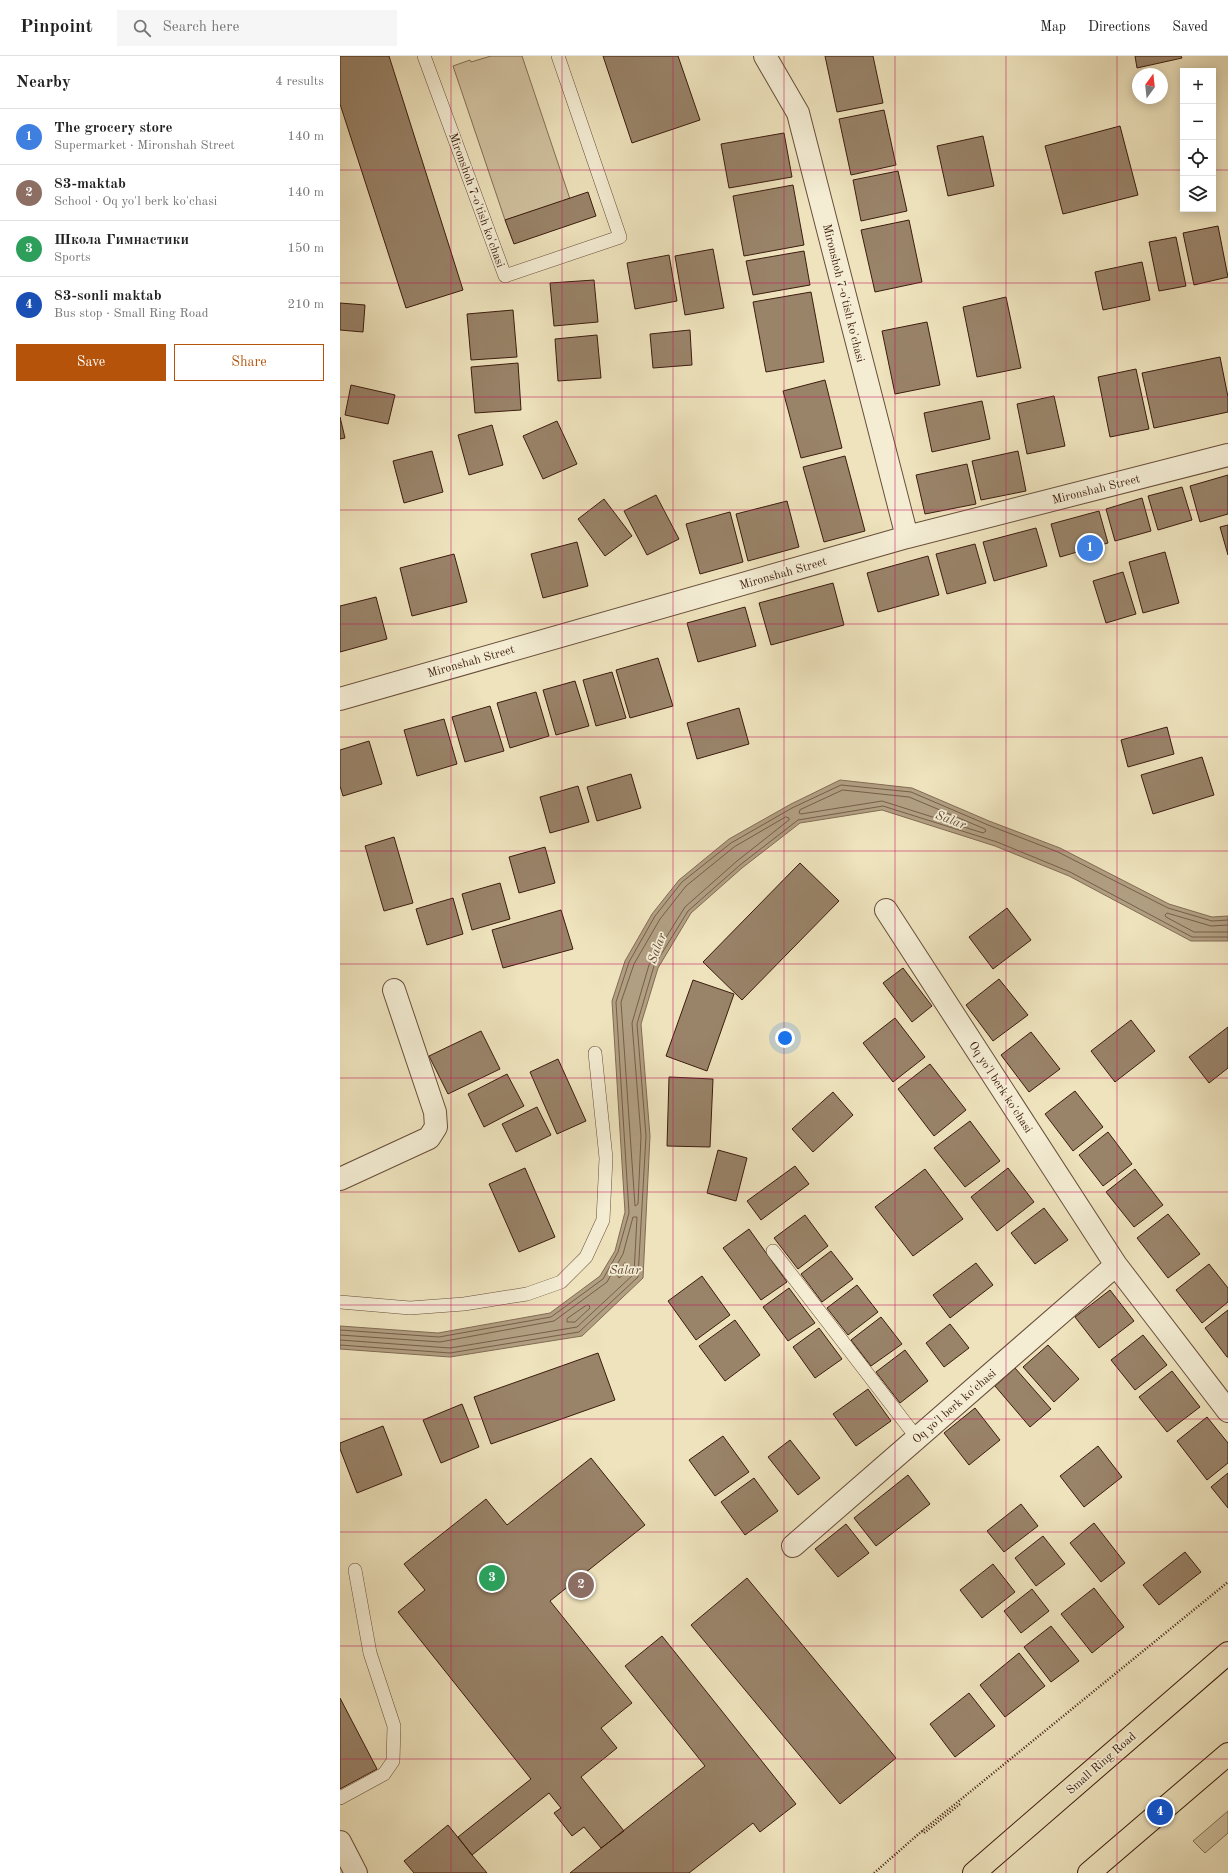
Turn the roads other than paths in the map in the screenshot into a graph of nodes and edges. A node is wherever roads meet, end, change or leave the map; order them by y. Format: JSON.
{"nodes":[{"id":1,"x":424,"y":56,"type":"edge"},
{"id":2,"x":558,"y":56,"type":"edge"},
{"id":3,"x":765,"y":56,"type":"edge"},
{"id":4,"x":1228,"y":455,"type":"edge"},
{"id":5,"x":907,"y":537,"type":"junction"},
{"id":6,"x":340,"y":699,"type":"edge"},
{"id":7,"x":886,"y":910,"type":"dead end"},
{"id":8,"x":394,"y":990,"type":"dead end"},
{"id":9,"x":595,"y":1053,"type":"dead end"},
{"id":10,"x":340,"y":1179,"type":"edge"},
{"id":11,"x":773,"y":1251,"type":"dead end"},
{"id":12,"x":1116,"y":1266,"type":"junction"},
{"id":13,"x":340,"y":1302,"type":"edge"},
{"id":14,"x":1228,"y":1411,"type":"edge"},
{"id":15,"x":917,"y":1438,"type":"junction"},
{"id":16,"x":793,"y":1546,"type":"dead end"},
{"id":17,"x":355,"y":1570,"type":"dead end"},
{"id":18,"x":1228,"y":1653,"type":"edge"},
{"id":19,"x":1228,"y":1754,"type":"edge"},
{"id":20,"x":340,"y":1798,"type":"edge"},
{"id":21,"x":340,"y":1842,"type":"edge"},
{"id":22,"x":356,"y":1873,"type":"edge"},
{"id":23,"x":974,"y":1873,"type":"edge"},
{"id":24,"x":1089,"y":1873,"type":"edge"}],
"edges":[{"from":1,"to":2,"type":"lane","name":"Mironshoh 7-o'tish ko'chasi"},
{"from":3,"to":5,"type":"street","name":"Mironshoh 7-o'tish ko'chasi"},
{"from":4,"to":5,"type":"street","name":"Mironshah Street"},
{"from":5,"to":6,"type":"street","name":"Mironshah Street"},
{"from":7,"to":12,"type":"street","name":"Oq yo'l berk ko'chasi"},
{"from":8,"to":10,"type":"street"},
{"from":9,"to":13,"type":"lane"},
{"from":11,"to":15,"type":"lane"},
{"from":12,"to":14,"type":"street","name":"Oq yo'l berk ko'chasi"},
{"from":12,"to":15,"type":"street","name":"Oq yo'l berk ko'chasi"},
{"from":15,"to":16,"type":"street","name":"Oq yo'l berk ko'chasi"},
{"from":17,"to":20,"type":"lane"},
{"from":18,"to":23,"type":"highway","name":"Small Ring Road"},
{"from":19,"to":24,"type":"highway"},
{"from":21,"to":22,"type":"street"}]}
